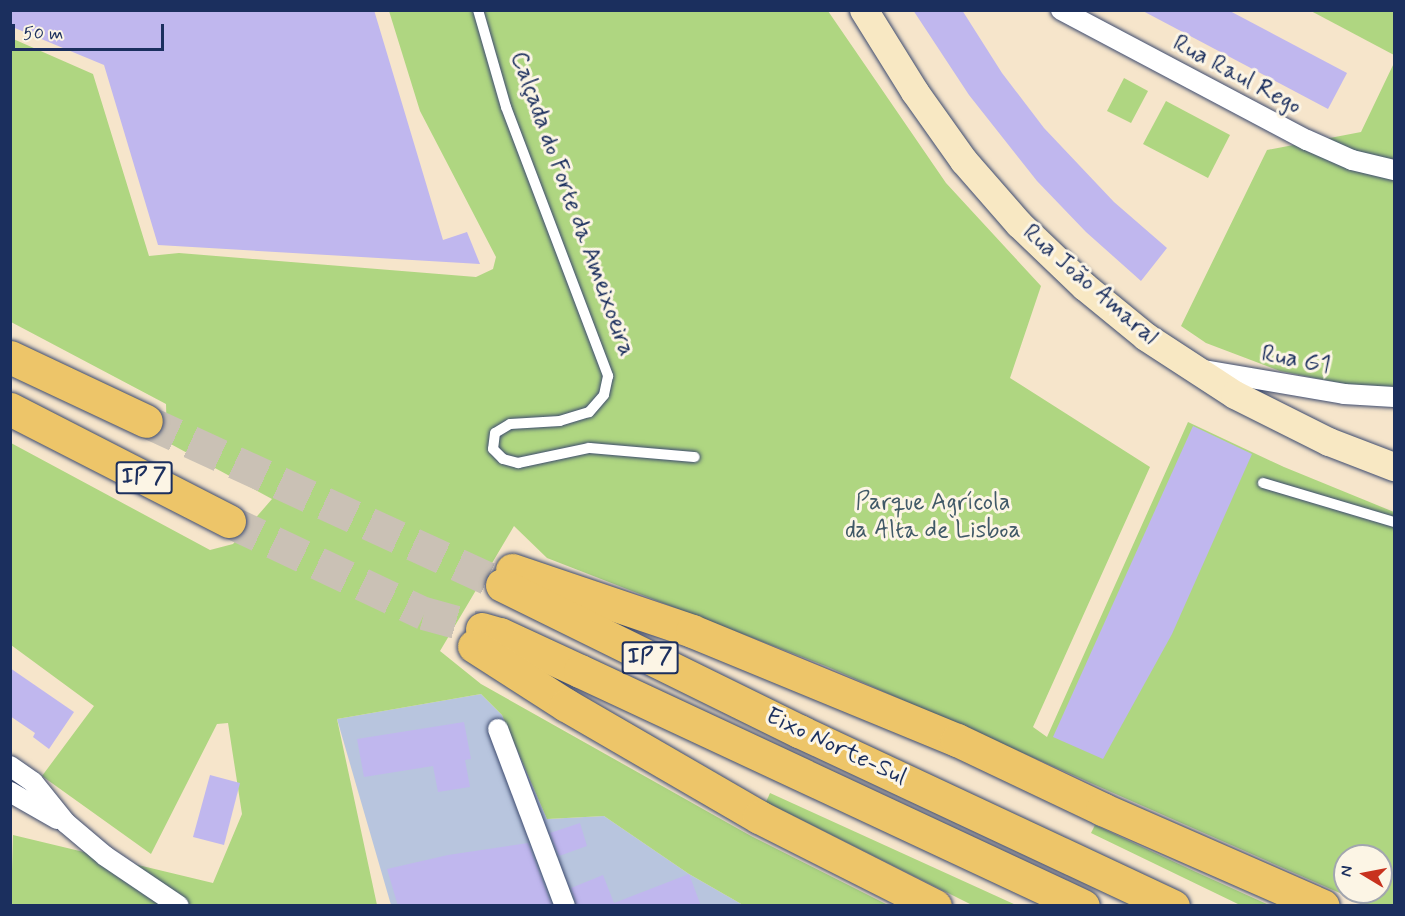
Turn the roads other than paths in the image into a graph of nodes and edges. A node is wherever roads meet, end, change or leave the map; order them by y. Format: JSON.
{"nodes":[{"id":1,"x":478,"y":10,"type":"edge"},
{"id":2,"x":864,"y":10,"type":"edge"},
{"id":3,"x":1061,"y":10,"type":"edge"},
{"id":4,"x":1395,"y":170,"type":"edge"},
{"id":5,"x":10,"y":357,"type":"edge"},
{"id":6,"x":1190,"y":368,"type":"junction"},
{"id":7,"x":1395,"y":397,"type":"edge"},
{"id":8,"x":10,"y":409,"type":"edge"},
{"id":9,"x":146,"y":421,"type":"tunnel mouth"},
{"id":10,"x":695,"y":457,"type":"dead end"},
{"id":11,"x":1395,"y":467,"type":"edge"},
{"id":12,"x":1263,"y":483,"type":"dead end"},
{"id":13,"x":229,"y":521,"type":"tunnel mouth"},
{"id":14,"x":1395,"y":522,"type":"edge"},
{"id":15,"x":498,"y":729,"type":"dead end"},
{"id":16,"x":10,"y":766,"type":"edge"},
{"id":17,"x":10,"y":792,"type":"edge"},
{"id":18,"x":66,"y":823,"type":"junction"},
{"id":19,"x":1073,"y":900,"type":"edge"},
{"id":20,"x":179,"y":906,"type":"edge"},
{"id":21,"x":565,"y":906,"type":"edge"},
{"id":22,"x":935,"y":906,"type":"edge"},
{"id":23,"x":1173,"y":906,"type":"edge"},
{"id":24,"x":1323,"y":906,"type":"edge"}],
"edges":[{"from":1,"to":10,"type":"lane","name":"Calçada do Forte da Ameixoeira"},
{"from":2,"to":6,"type":"street","name":"Rua João Amaral"},
{"from":3,"to":4,"type":"street","name":"Rua Raul Rego"},
{"from":5,"to":9,"type":"highway"},
{"from":6,"to":7,"type":"street","name":"Rua G1"},
{"from":6,"to":11,"type":"street","name":"Rua João Amaral"},
{"from":8,"to":13,"type":"highway","number":"IP 7"},
{"from":12,"to":14,"type":"lane"},
{"from":15,"to":21,"type":"street"},
{"from":16,"to":18,"type":"street"},
{"from":17,"to":18,"type":"street"},
{"from":18,"to":20,"type":"street"},
{"from":19,"to":22,"type":"highway","name":"Eixo Norte-Sul","number":"IP 7"},
{"from":23,"to":24,"type":"highway","name":"Eixo Norte-Sul","number":"IP 7"}]}
